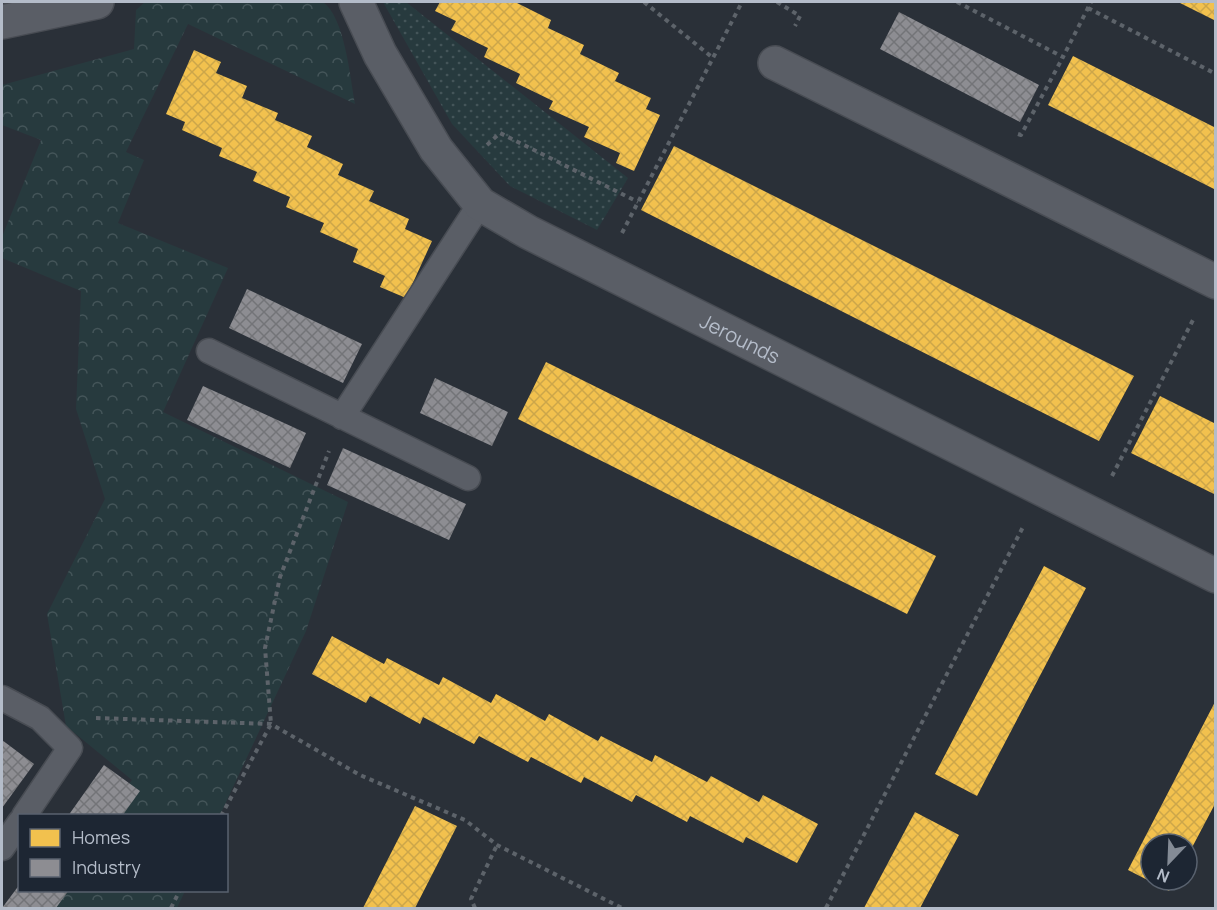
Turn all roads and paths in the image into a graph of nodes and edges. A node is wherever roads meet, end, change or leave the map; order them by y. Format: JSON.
{"nodes":[{"id":1,"x":97,"y":2,"type":"edge"},
{"id":2,"x":356,"y":2,"type":"edge"},
{"id":3,"x":644,"y":2,"type":"edge"},
{"id":4,"x":742,"y":2,"type":"edge"},
{"id":5,"x":957,"y":2,"type":"edge"},
{"id":6,"x":1091,"y":2,"type":"edge"},
{"id":7,"x":1088,"y":8,"type":"junction"},
{"id":8,"x":2,"y":22,"type":"edge"},
{"id":9,"x":1063,"y":57,"type":"junction"},
{"id":10,"x":713,"y":58,"type":"junction"},
{"id":11,"x":775,"y":63,"type":"dead end"},
{"id":12,"x":1215,"y":74,"type":"edge"},
{"id":13,"x":985,"y":167,"type":"junction"},
{"id":14,"x":456,"y":174,"type":"junction"},
{"id":15,"x":638,"y":202,"type":"junction"},
{"id":16,"x":480,"y":204,"type":"junction"},
{"id":17,"x":604,"y":269,"type":"junction"},
{"id":18,"x":1214,"y":282,"type":"edge"},
{"id":19,"x":209,"y":351,"type":"dead end"},
{"id":20,"x":342,"y":417,"type":"junction"},
{"id":21,"x":468,"y":478,"type":"dead end"},
{"id":22,"x":1043,"y":489,"type":"junction"},
{"id":23,"x":1093,"y":514,"type":"junction"},
{"id":24,"x":1215,"y":576,"type":"edge"},
{"id":25,"x":2,"y":698,"type":"edge"},
{"id":26,"x":40,"y":718,"type":"junction"},
{"id":27,"x":271,"y":724,"type":"junction"},
{"id":28,"x":25,"y":814,"type":"edge"},
{"id":29,"x":222,"y":814,"type":"edge"},
{"id":30,"x":18,"y":825,"type":"edge"},
{"id":31,"x":497,"y":845,"type":"junction"},
{"id":32,"x":2,"y":848,"type":"edge"},
{"id":33,"x":180,"y":892,"type":"edge"},
{"id":34,"x":171,"y":909,"type":"edge"},
{"id":35,"x":475,"y":909,"type":"edge"},
{"id":36,"x":622,"y":909,"type":"edge"},
{"id":37,"x":826,"y":909,"type":"edge"}],
"edges":[{"from":1,"to":8,"type":"street"},
{"from":2,"to":14,"type":"street","name":"Jerounds"},
{"from":3,"to":10,"type":"path"},
{"from":4,"to":10,"type":"path"},
{"from":5,"to":9,"type":"path"},
{"from":6,"to":7,"type":"path"},
{"from":7,"to":9,"type":"path"},
{"from":7,"to":12,"type":"path"},
{"from":9,"to":13,"type":"path"},
{"from":10,"to":15,"type":"path"},
{"from":11,"to":13,"type":"street"},
{"from":13,"to":18,"type":"street"},
{"from":14,"to":15,"type":"path"},
{"from":14,"to":16,"type":"street","name":"Jerounds"},
{"from":15,"to":17,"type":"path"},
{"from":16,"to":17,"type":"street","name":"Jerounds"},
{"from":16,"to":20,"type":"lane"},
{"from":17,"to":22,"type":"street","name":"Jerounds"},
{"from":18,"to":23,"type":"path"},
{"from":19,"to":20,"type":"lane"},
{"from":20,"to":21,"type":"lane"},
{"from":20,"to":27,"type":"path"},
{"from":22,"to":23,"type":"street","name":"Jerounds"},
{"from":22,"to":37,"type":"path"},
{"from":23,"to":24,"type":"street","name":"Jerounds"},
{"from":25,"to":26,"type":"lane"},
{"from":26,"to":27,"type":"path"},
{"from":26,"to":28,"type":"lane"},
{"from":27,"to":29,"type":"path"},
{"from":27,"to":31,"type":"path"},
{"from":30,"to":32,"type":"lane"},
{"from":31,"to":35,"type":"path"},
{"from":31,"to":36,"type":"path"},
{"from":33,"to":34,"type":"path"}]}
